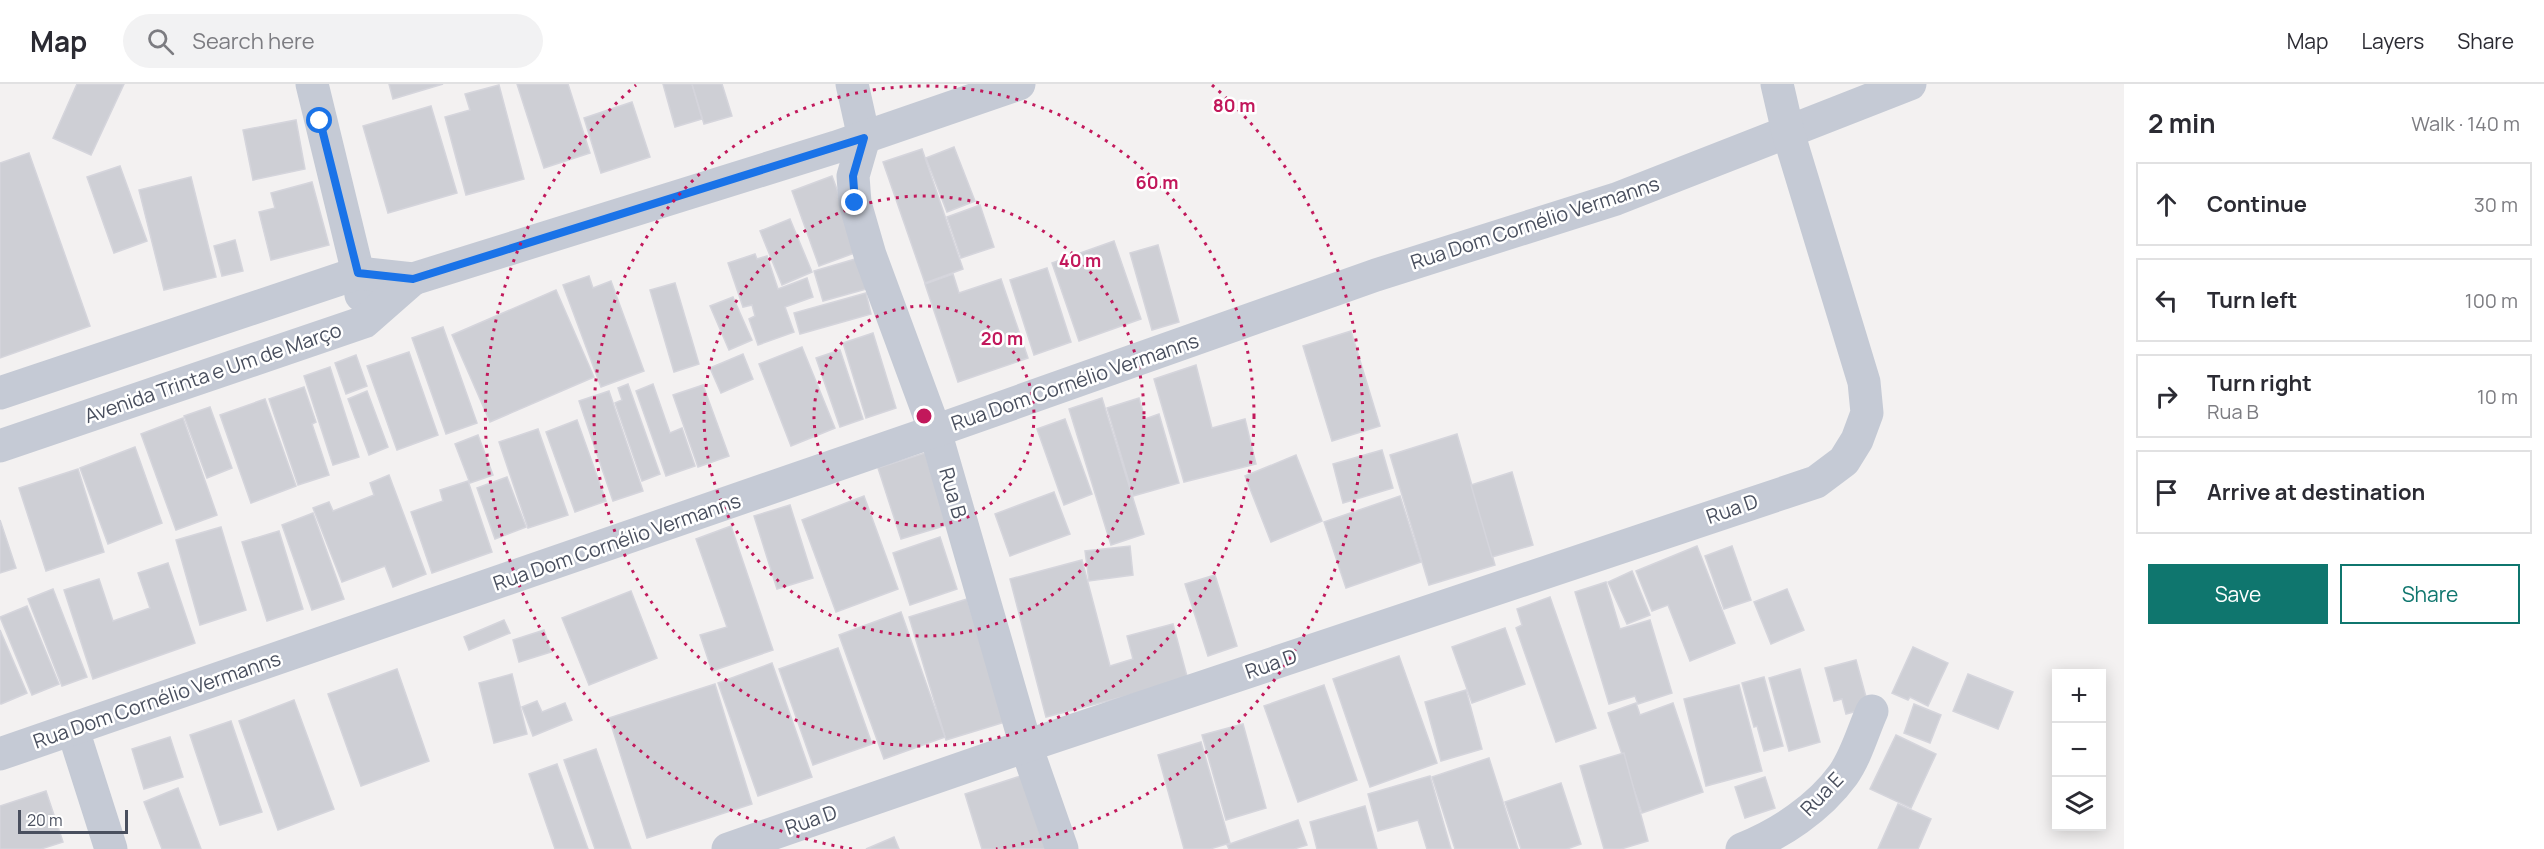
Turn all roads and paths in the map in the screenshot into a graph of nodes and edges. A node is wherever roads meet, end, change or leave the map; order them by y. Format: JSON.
{"nodes":[{"id":1,"x":312,"y":84,"type":"edge"},
{"id":2,"x":852,"y":84,"type":"edge"},
{"id":3,"x":1019,"y":84,"type":"edge"},
{"id":4,"x":1777,"y":84,"type":"edge"},
{"id":5,"x":1910,"y":84,"type":"edge"},
{"id":6,"x":1788,"y":132,"type":"junction"},
{"id":7,"x":864,"y":138,"type":"junction"},
{"id":8,"x":358,"y":273,"type":"junction"},
{"id":9,"x":413,"y":279,"type":"junction"},
{"id":10,"x":364,"y":322,"type":"junction"},
{"id":11,"x":42,"y":377,"type":"junction"},
{"id":12,"x":0,"y":393,"type":"edge"},
{"id":13,"x":56,"y":426,"type":"junction"},
{"id":14,"x":935,"y":431,"type":"junction"},
{"id":15,"x":0,"y":446,"type":"edge"},
{"id":16,"x":1872,"y":711,"type":"dead end"},
{"id":17,"x":73,"y":730,"type":"junction"},
{"id":18,"x":1026,"y":746,"type":"junction"},
{"id":19,"x":0,"y":754,"type":"edge"},
{"id":20,"x":111,"y":849,"type":"edge"},
{"id":21,"x":728,"y":849,"type":"edge"},
{"id":22,"x":1062,"y":849,"type":"edge"},
{"id":23,"x":1742,"y":849,"type":"edge"}],
"edges":[{"from":1,"to":8,"type":"street"},
{"from":2,"to":7,"type":"street"},
{"from":3,"to":7,"type":"street","name":"Avenida Trinta e Um de Março"},
{"from":4,"to":6,"type":"street","name":"Rua D"},
{"from":5,"to":6,"type":"street","name":"Rua Dom Cornélio Vermanns"},
{"from":6,"to":14,"type":"street","name":"Rua Dom Cornélio Vermanns"},
{"from":6,"to":18,"type":"street","name":"Rua D"},
{"from":7,"to":9,"type":"street","name":"Avenida Trinta e Um de Março"},
{"from":7,"to":14,"type":"street","name":"Rua B"},
{"from":8,"to":9,"type":"street","name":"Avenida Trinta e Um de Março"},
{"from":8,"to":10,"type":"street"},
{"from":8,"to":11,"type":"street","name":"Avenida Trinta e Um de Março"},
{"from":9,"to":10,"type":"street","name":"Avenida Trinta e Um de Março"},
{"from":10,"to":13,"type":"street","name":"Avenida Trinta e Um de Março"},
{"from":11,"to":12,"type":"street","name":"Avenida Trinta e Um de Março"},
{"from":11,"to":13,"type":"street"},
{"from":13,"to":15,"type":"street","name":"Avenida Trinta e Um de Março"},
{"from":14,"to":17,"type":"street","name":"Rua Dom Cornélio Vermanns"},
{"from":14,"to":18,"type":"street","name":"Rua B"},
{"from":16,"to":23,"type":"street","name":"Rua E"},
{"from":17,"to":19,"type":"street","name":"Rua Dom Cornélio Vermanns"},
{"from":17,"to":20,"type":"street"},
{"from":18,"to":21,"type":"street","name":"Rua D"},
{"from":18,"to":22,"type":"street","name":"Rua B"}]}
